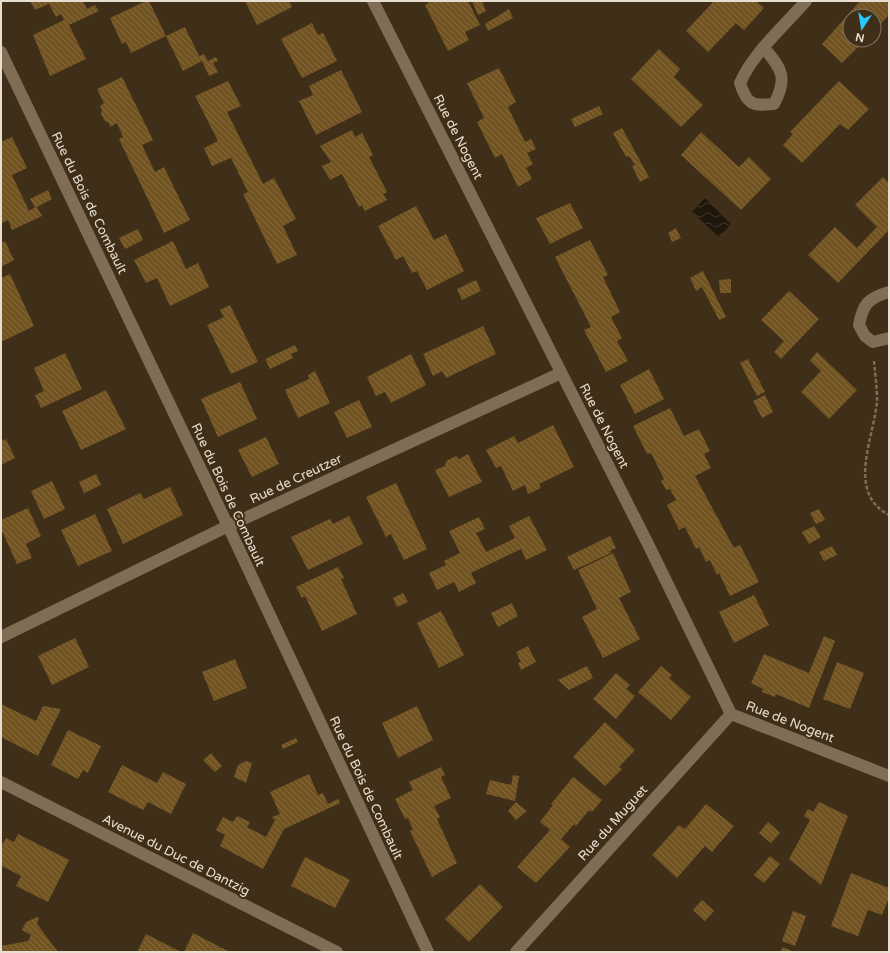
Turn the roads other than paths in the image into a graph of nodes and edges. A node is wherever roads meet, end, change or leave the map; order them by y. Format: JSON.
{"nodes":[{"id":1,"x":373,"y":1,"type":"edge"},
{"id":2,"x":806,"y":1,"type":"edge"},
{"id":3,"x":764,"y":48,"type":"junction"},
{"id":4,"x":1,"y":52,"type":"edge"},
{"id":5,"x":889,"y":292,"type":"edge"},
{"id":6,"x":889,"y":338,"type":"edge"},
{"id":7,"x":561,"y":373,"type":"junction"},
{"id":8,"x":228,"y":526,"type":"junction"},
{"id":9,"x":1,"y":637,"type":"edge"},
{"id":10,"x":731,"y":714,"type":"junction"},
{"id":11,"x":889,"y":776,"type":"edge"},
{"id":12,"x":1,"y":782,"type":"edge"},
{"id":13,"x":338,"y":952,"type":"edge"},
{"id":14,"x":428,"y":952,"type":"edge"},
{"id":15,"x":516,"y":952,"type":"edge"}],
"edges":[{"from":1,"to":7,"type":"street","name":"Rue de Nogent"},
{"from":2,"to":3,"type":"street"},
{"from":3,"to":3,"type":"street"},
{"from":4,"to":8,"type":"street","name":"Rue du Bois de Combault"},
{"from":5,"to":6,"type":"street"},
{"from":7,"to":8,"type":"street","name":"Rue de Creutzer"},
{"from":7,"to":10,"type":"street","name":"Rue de Nogent"},
{"from":8,"to":9,"type":"street","name":"Rue de Creutzer"},
{"from":8,"to":14,"type":"street","name":"Rue du Bois de Combault"},
{"from":10,"to":11,"type":"street","name":"Rue de Nogent"},
{"from":10,"to":15,"type":"street","name":"Rue du Muguet"},
{"from":12,"to":13,"type":"street","name":"Avenue du Duc de Dantzig"}]}
